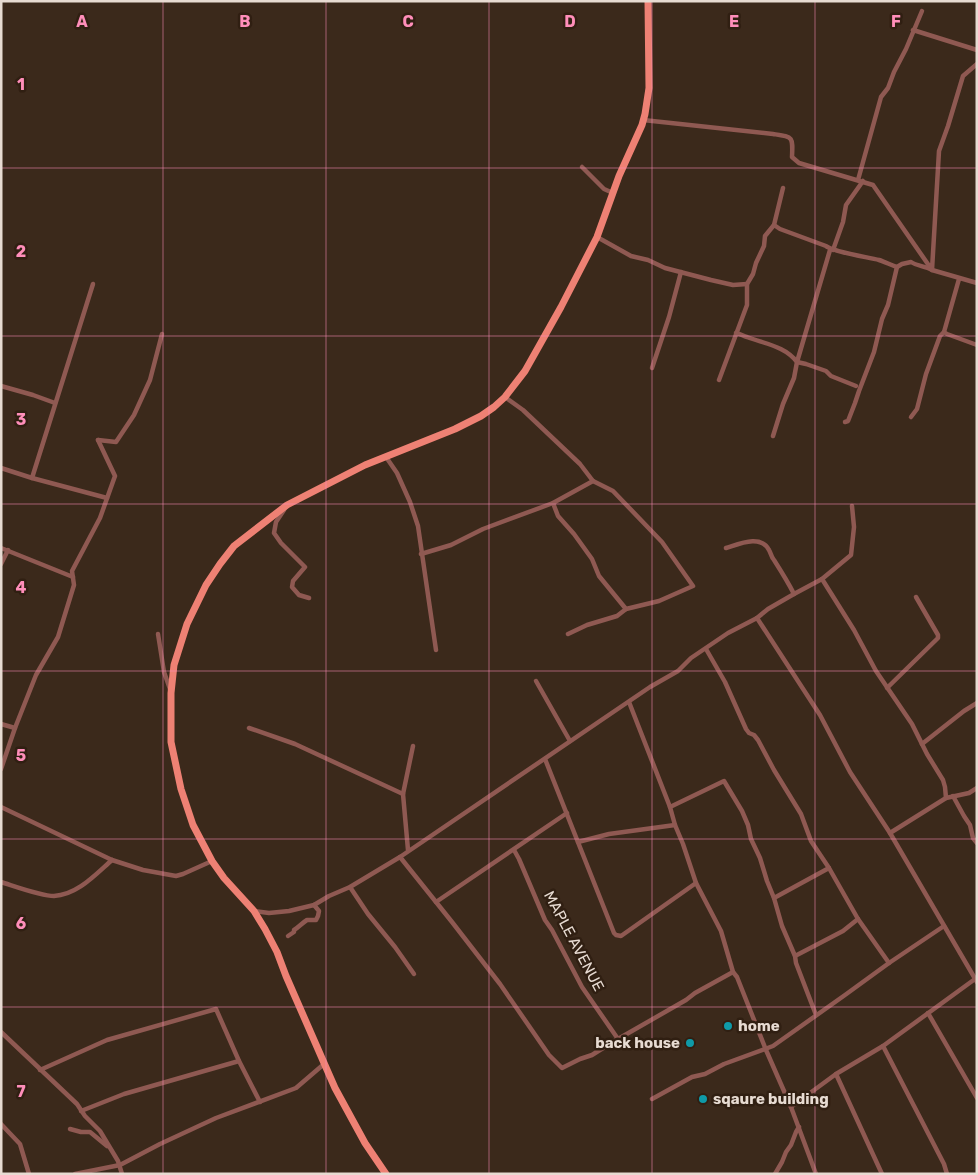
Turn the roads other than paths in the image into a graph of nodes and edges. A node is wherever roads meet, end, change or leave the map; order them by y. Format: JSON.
{"nodes":[{"id":1,"x":648,"y":1,"type":"edge"},
{"id":2,"x":922,"y":11,"type":"dead end"},
{"id":3,"x":913,"y":30,"type":"junction"},
{"id":4,"x":977,"y":50,"type":"edge"},
{"id":5,"x":977,"y":64,"type":"edge"},
{"id":6,"x":643,"y":120,"type":"junction"},
{"id":7,"x":582,"y":167,"type":"dead end"},
{"id":8,"x":860,"y":181,"type":"junction"},
{"id":9,"x":783,"y":188,"type":"dead end"},
{"id":10,"x":613,"y":193,"type":"junction"},
{"id":11,"x":774,"y":225,"type":"junction"},
{"id":12,"x":597,"y":237,"type":"junction"},
{"id":13,"x":831,"y":250,"type":"junction"},
{"id":14,"x":902,"y":264,"type":"junction"},
{"id":15,"x":897,"y":267,"type":"junction"},
{"id":16,"x":932,"y":270,"type":"junction"},
{"id":17,"x":681,"y":272,"type":"junction"},
{"id":18,"x":959,"y":279,"type":"junction"},
{"id":19,"x":977,"y":283,"type":"edge"},
{"id":20,"x":93,"y":284,"type":"dead end"},
{"id":21,"x":747,"y":284,"type":"junction"},
{"id":22,"x":944,"y":332,"type":"junction"},
{"id":23,"x":736,"y":333,"type":"junction"},
{"id":24,"x":162,"y":334,"type":"dead end"},
{"id":25,"x":977,"y":345,"type":"edge"},
{"id":26,"x":797,"y":362,"type":"junction"},
{"id":27,"x":652,"y":368,"type":"dead end"},
{"id":28,"x":719,"y":380,"type":"dead end"},
{"id":29,"x":1,"y":386,"type":"edge"},
{"id":30,"x":856,"y":386,"type":"dead end"},
{"id":31,"x":505,"y":397,"type":"junction"},
{"id":32,"x":55,"y":403,"type":"junction"},
{"id":33,"x":911,"y":417,"type":"dead end"},
{"id":34,"x":845,"y":422,"type":"dead end"},
{"id":35,"x":773,"y":436,"type":"dead end"},
{"id":36,"x":386,"y":457,"type":"junction"},
{"id":37,"x":1,"y":468,"type":"edge"},
{"id":38,"x":32,"y":478,"type":"junction"},
{"id":39,"x":592,"y":481,"type":"junction"},
{"id":40,"x":107,"y":498,"type":"junction"},
{"id":41,"x":553,"y":504,"type":"junction"},
{"id":42,"x":287,"y":505,"type":"junction"},
{"id":43,"x":852,"y":506,"type":"dead end"},
{"id":44,"x":1,"y":548,"type":"edge"},
{"id":45,"x":726,"y":548,"type":"dead end"},
{"id":46,"x":8,"y":550,"type":"junction"},
{"id":47,"x":421,"y":554,"type":"junction"},
{"id":48,"x":1,"y":564,"type":"edge"},
{"id":49,"x":73,"y":577,"type":"junction"},
{"id":50,"x":822,"y":579,"type":"junction"},
{"id":51,"x":794,"y":594,"type":"junction"},
{"id":52,"x":916,"y":597,"type":"dead end"},
{"id":53,"x":309,"y":598,"type":"dead end"},
{"id":54,"x":626,"y":609,"type":"junction"},
{"id":55,"x":757,"y":618,"type":"junction"},
{"id":56,"x":158,"y":634,"type":"dead end"},
{"id":57,"x":568,"y":634,"type":"dead end"},
{"id":58,"x":706,"y":649,"type":"junction"},
{"id":59,"x":436,"y":650,"type":"dead end"},
{"id":60,"x":536,"y":681,"type":"dead end"},
{"id":61,"x":887,"y":688,"type":"junction"},
{"id":62,"x":171,"y":693,"type":"junction"},
{"id":63,"x":629,"y":702,"type":"junction"},
{"id":64,"x":977,"y":703,"type":"edge"},
{"id":65,"x":1,"y":724,"type":"edge"},
{"id":66,"x":15,"y":728,"type":"junction"},
{"id":67,"x":249,"y":728,"type":"dead end"},
{"id":68,"x":570,"y":741,"type":"junction"},
{"id":69,"x":922,"y":744,"type":"junction"},
{"id":70,"x":413,"y":746,"type":"dead end"},
{"id":71,"x":545,"y":759,"type":"junction"},
{"id":72,"x":1,"y":769,"type":"edge"},
{"id":73,"x":977,"y":788,"type":"edge"},
{"id":74,"x":403,"y":794,"type":"junction"},
{"id":75,"x":953,"y":796,"type":"junction"},
{"id":76,"x":946,"y":798,"type":"junction"},
{"id":77,"x":1,"y":807,"type":"edge"},
{"id":78,"x":670,"y":807,"type":"junction"},
{"id":79,"x":567,"y":813,"type":"junction"},
{"id":80,"x":675,"y":825,"type":"junction"},
{"id":81,"x":890,"y":832,"type":"junction"},
{"id":82,"x":578,"y":842,"type":"junction"},
{"id":83,"x":977,"y":843,"type":"edge"},
{"id":84,"x":408,"y":850,"type":"junction"},
{"id":85,"x":514,"y":850,"type":"junction"},
{"id":86,"x":400,"y":856,"type":"junction"},
{"id":87,"x":112,"y":860,"type":"junction"},
{"id":88,"x":212,"y":861,"type":"junction"},
{"id":89,"x":829,"y":868,"type":"junction"},
{"id":90,"x":1,"y":882,"type":"edge"},
{"id":91,"x":696,"y":883,"type":"junction"},
{"id":92,"x":350,"y":887,"type":"junction"},
{"id":93,"x":774,"y":898,"type":"junction"},
{"id":94,"x":436,"y":902,"type":"junction"},
{"id":95,"x":314,"y":905,"type":"junction"},
{"id":96,"x":254,"y":911,"type":"junction"},
{"id":97,"x":858,"y":919,"type":"junction"},
{"id":98,"x":944,"y":926,"type":"junction"},
{"id":99,"x":288,"y":936,"type":"dead end"},
{"id":100,"x":795,"y":956,"type":"junction"},
{"id":101,"x":889,"y":963,"type":"junction"},
{"id":102,"x":734,"y":972,"type":"junction"},
{"id":103,"x":414,"y":974,"type":"dead end"},
{"id":104,"x":976,"y":981,"type":"edge"},
{"id":105,"x":928,"y":1013,"type":"junction"},
{"id":106,"x":816,"y":1015,"type":"junction"},
{"id":107,"x":1,"y":1032,"type":"edge"},
{"id":108,"x":618,"y":1040,"type":"junction"},
{"id":109,"x":883,"y":1046,"type":"junction"},
{"id":110,"x":766,"y":1050,"type":"junction"},
{"id":111,"x":239,"y":1062,"type":"junction"},
{"id":112,"x":324,"y":1064,"type":"junction"},
{"id":113,"x":40,"y":1070,"type":"junction"},
{"id":114,"x":836,"y":1074,"type":"junction"},
{"id":115,"x":977,"y":1098,"type":"edge"},
{"id":116,"x":652,"y":1099,"type":"dead end"},
{"id":117,"x":260,"y":1102,"type":"junction"},
{"id":118,"x":791,"y":1107,"type":"junction"},
{"id":119,"x":81,"y":1111,"type":"junction"},
{"id":120,"x":1,"y":1124,"type":"edge"},
{"id":121,"x":799,"y":1127,"type":"junction"},
{"id":122,"x":70,"y":1129,"type":"dead end"},
{"id":123,"x":119,"y":1163,"type":"junction"},
{"id":124,"x":29,"y":1174,"type":"edge"},
{"id":125,"x":75,"y":1174,"type":"edge"},
{"id":126,"x":122,"y":1174,"type":"edge"},
{"id":127,"x":386,"y":1174,"type":"edge"},
{"id":128,"x":776,"y":1174,"type":"edge"},
{"id":129,"x":816,"y":1174,"type":"edge"},
{"id":130,"x":882,"y":1174,"type":"edge"},
{"id":131,"x":947,"y":1174,"type":"edge"}],
"edges":[{"from":1,"to":6,"type":"main road"},
{"from":2,"to":3,"type":"street"},
{"from":3,"to":4,"type":"street"},
{"from":3,"to":8,"type":"street"},
{"from":5,"to":16,"type":"street"},
{"from":6,"to":8,"type":"street"},
{"from":6,"to":10,"type":"main road"},
{"from":7,"to":10,"type":"street"},
{"from":8,"to":13,"type":"street"},
{"from":8,"to":16,"type":"street"},
{"from":9,"to":11,"type":"street"},
{"from":10,"to":12,"type":"main road"},
{"from":11,"to":13,"type":"street"},
{"from":11,"to":21,"type":"street"},
{"from":12,"to":17,"type":"street"},
{"from":12,"to":31,"type":"main road"},
{"from":13,"to":15,"type":"street"},
{"from":13,"to":26,"type":"street"},
{"from":14,"to":15,"type":"street"},
{"from":14,"to":16,"type":"street"},
{"from":14,"to":18,"type":"street"},
{"from":15,"to":34,"type":"street"},
{"from":16,"to":19,"type":"street"},
{"from":17,"to":21,"type":"street"},
{"from":17,"to":27,"type":"street"},
{"from":18,"to":19,"type":"street"},
{"from":18,"to":22,"type":"street"},
{"from":20,"to":32,"type":"street"},
{"from":21,"to":23,"type":"street"},
{"from":22,"to":25,"type":"street"},
{"from":22,"to":33,"type":"street"},
{"from":23,"to":26,"type":"street"},
{"from":23,"to":28,"type":"street"},
{"from":24,"to":40,"type":"street"},
{"from":26,"to":30,"type":"street"},
{"from":26,"to":35,"type":"street"},
{"from":29,"to":32,"type":"street"},
{"from":31,"to":36,"type":"main road"},
{"from":31,"to":39,"type":"street"},
{"from":32,"to":38,"type":"street"},
{"from":36,"to":42,"type":"main road"},
{"from":36,"to":47,"type":"street"},
{"from":37,"to":38,"type":"street"},
{"from":38,"to":40,"type":"street"},
{"from":39,"to":41,"type":"street"},
{"from":39,"to":54,"type":"street"},
{"from":40,"to":49,"type":"street"},
{"from":41,"to":47,"type":"street"},
{"from":41,"to":54,"type":"street"},
{"from":42,"to":53,"type":"street"},
{"from":42,"to":62,"type":"main road"},
{"from":43,"to":50,"type":"street"},
{"from":44,"to":46,"type":"street"},
{"from":45,"to":51,"type":"street"},
{"from":46,"to":48,"type":"street"},
{"from":46,"to":49,"type":"street"},
{"from":47,"to":59,"type":"street"},
{"from":49,"to":66,"type":"street"},
{"from":50,"to":51,"type":"street"},
{"from":50,"to":61,"type":"street"},
{"from":51,"to":55,"type":"street"},
{"from":52,"to":61,"type":"street"},
{"from":54,"to":57,"type":"street"},
{"from":55,"to":58,"type":"street"},
{"from":55,"to":81,"type":"street"},
{"from":56,"to":62,"type":"street"},
{"from":58,"to":63,"type":"street"},
{"from":58,"to":89,"type":"street"},
{"from":60,"to":68,"type":"street"},
{"from":61,"to":69,"type":"street"},
{"from":62,"to":88,"type":"main road"},
{"from":63,"to":68,"type":"street"},
{"from":63,"to":78,"type":"street"},
{"from":64,"to":69,"type":"street"},
{"from":65,"to":66,"type":"street"},
{"from":66,"to":72,"type":"street"},
{"from":67,"to":74,"type":"street"},
{"from":68,"to":71,"type":"street"},
{"from":69,"to":76,"type":"street"},
{"from":70,"to":74,"type":"street"},
{"from":71,"to":79,"type":"street"},
{"from":71,"to":84,"type":"street"},
{"from":73,"to":75,"type":"street"},
{"from":74,"to":84,"type":"street"},
{"from":75,"to":76,"type":"street"},
{"from":75,"to":83,"type":"street"},
{"from":76,"to":81,"type":"street"},
{"from":77,"to":87,"type":"street"},
{"from":78,"to":80,"type":"street"},
{"from":78,"to":93,"type":"street"},
{"from":79,"to":82,"type":"street"},
{"from":79,"to":85,"type":"street"},
{"from":80,"to":82,"type":"street"},
{"from":80,"to":91,"type":"street"},
{"from":81,"to":98,"type":"street"},
{"from":82,"to":91,"type":"street"},
{"from":84,"to":86,"type":"street"},
{"from":85,"to":94,"type":"street"},
{"from":85,"to":108,"type":"street","name":"MAPLE AVENUE"},
{"from":86,"to":92,"type":"street"},
{"from":86,"to":94,"type":"street"},
{"from":87,"to":88,"type":"street"},
{"from":87,"to":90,"type":"street"},
{"from":88,"to":96,"type":"main road"},
{"from":89,"to":93,"type":"street"},
{"from":89,"to":97,"type":"street"},
{"from":91,"to":102,"type":"street"},
{"from":92,"to":95,"type":"street"},
{"from":92,"to":103,"type":"street"},
{"from":93,"to":100,"type":"street"},
{"from":94,"to":108,"type":"street"},
{"from":95,"to":96,"type":"street"},
{"from":95,"to":99,"type":"street"},
{"from":96,"to":112,"type":"main road"},
{"from":97,"to":100,"type":"street"},
{"from":97,"to":101,"type":"street"},
{"from":98,"to":101,"type":"street"},
{"from":98,"to":104,"type":"street"},
{"from":100,"to":106,"type":"street"},
{"from":101,"to":106,"type":"street"},
{"from":102,"to":108,"type":"street"},
{"from":102,"to":110,"type":"street"},
{"from":104,"to":105,"type":"street"},
{"from":105,"to":109,"type":"street"},
{"from":105,"to":115,"type":"street"},
{"from":106,"to":110,"type":"street"},
{"from":107,"to":113,"type":"street"},
{"from":109,"to":114,"type":"street"},
{"from":109,"to":131,"type":"street"},
{"from":110,"to":116,"type":"street"},
{"from":110,"to":118,"type":"street"},
{"from":111,"to":113,"type":"street"},
{"from":111,"to":117,"type":"street"},
{"from":111,"to":119,"type":"street"},
{"from":112,"to":117,"type":"street"},
{"from":112,"to":127,"type":"main road"},
{"from":113,"to":119,"type":"street"},
{"from":114,"to":118,"type":"street"},
{"from":114,"to":130,"type":"street"},
{"from":117,"to":123,"type":"street"},
{"from":118,"to":121,"type":"street"},
{"from":119,"to":123,"type":"street"},
{"from":120,"to":124,"type":"street"},
{"from":121,"to":128,"type":"street"},
{"from":121,"to":129,"type":"street"},
{"from":122,"to":123,"type":"street"},
{"from":123,"to":125,"type":"street"},
{"from":123,"to":126,"type":"street"}]}
